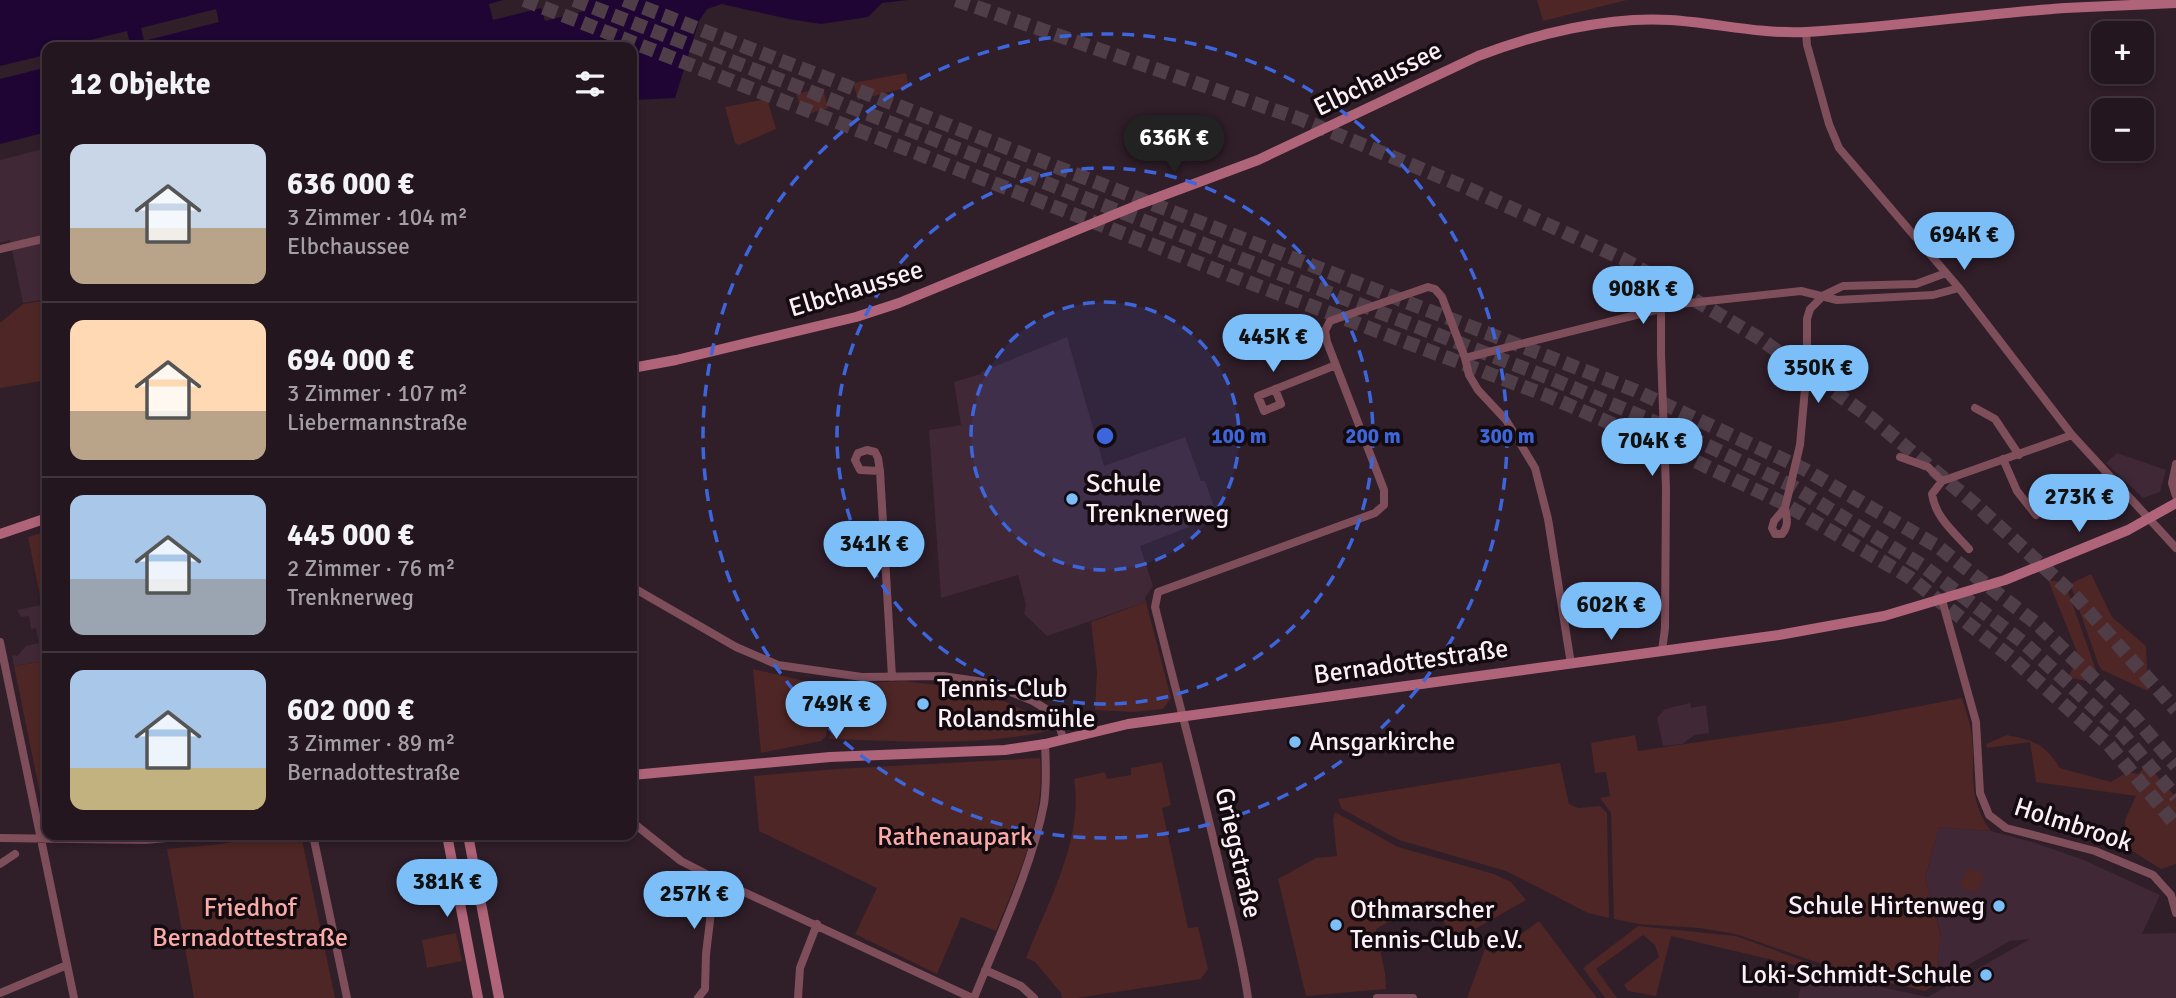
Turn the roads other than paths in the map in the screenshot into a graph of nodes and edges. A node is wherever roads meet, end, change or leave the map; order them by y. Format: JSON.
{"nodes":[{"id":1,"x":2176,"y":3,"type":"edge"},
{"id":2,"x":1806,"y":32,"type":"junction"},
{"id":3,"x":42,"y":239,"type":"edge"},
{"id":4,"x":0,"y":249,"type":"edge"},
{"id":5,"x":1946,"y":273,"type":"junction"},
{"id":6,"x":1959,"y":288,"type":"junction"},
{"id":7,"x":1824,"y":295,"type":"junction"},
{"id":8,"x":1661,"y":307,"type":"junction"},
{"id":9,"x":1465,"y":358,"type":"junction"},
{"id":10,"x":1336,"y":365,"type":"junction"},
{"id":11,"x":637,"y":367,"type":"edge"},
{"id":12,"x":1275,"y":389,"type":"dead end"},
{"id":13,"x":1975,"y":408,"type":"dead end"},
{"id":14,"x":2072,"y":435,"type":"junction"},
{"id":15,"x":2019,"y":454,"type":"junction"},
{"id":16,"x":1900,"y":457,"type":"dead end"},
{"id":17,"x":2003,"y":459,"type":"junction"},
{"id":18,"x":2176,"y":464,"type":"edge"},
{"id":19,"x":880,"y":471,"type":"dead end"},
{"id":20,"x":1942,"y":481,"type":"junction"},
{"id":21,"x":2176,"y":496,"type":"edge"},
{"id":22,"x":2176,"y":503,"type":"edge"},
{"id":23,"x":1785,"y":508,"type":"dead end"},
{"id":24,"x":2036,"y":515,"type":"dead end"},
{"id":25,"x":42,"y":520,"type":"edge"},
{"id":26,"x":2149,"y":520,"type":"junction"},
{"id":27,"x":0,"y":534,"type":"edge"},
{"id":28,"x":2176,"y":548,"type":"edge"},
{"id":29,"x":1969,"y":549,"type":"dead end"},
{"id":30,"x":637,"y":590,"type":"edge"},
{"id":31,"x":1942,"y":600,"type":"junction"},
{"id":32,"x":0,"y":642,"type":"edge"},
{"id":33,"x":1662,"y":651,"type":"junction"},
{"id":34,"x":1571,"y":664,"type":"junction"},
{"id":35,"x":892,"y":677,"type":"junction"},
{"id":36,"x":1182,"y":718,"type":"junction"},
{"id":37,"x":1063,"y":739,"type":"junction"},
{"id":38,"x":1045,"y":744,"type":"junction"},
{"id":39,"x":637,"y":775,"type":"edge"},
{"id":40,"x":637,"y":826,"type":"edge"},
{"id":41,"x":0,"y":838,"type":"edge"},
{"id":42,"x":41,"y":839,"type":"junction"},
{"id":43,"x":314,"y":840,"type":"edge"},
{"id":44,"x":448,"y":840,"type":"edge"},
{"id":45,"x":469,"y":840,"type":"edge"},
{"id":46,"x":15,"y":854,"type":"dead end"},
{"id":47,"x":0,"y":864,"type":"edge"},
{"id":48,"x":718,"y":880,"type":"junction"},
{"id":49,"x":2176,"y":913,"type":"edge"},
{"id":50,"x":817,"y":924,"type":"junction"},
{"id":51,"x":67,"y":964,"type":"junction"},
{"id":52,"x":985,"y":970,"type":"junction"},
{"id":53,"x":0,"y":993,"type":"edge"},
{"id":54,"x":74,"y":998,"type":"edge"},
{"id":55,"x":347,"y":998,"type":"edge"},
{"id":56,"x":478,"y":998,"type":"edge"},
{"id":57,"x":499,"y":998,"type":"edge"},
{"id":58,"x":698,"y":998,"type":"edge"},
{"id":59,"x":798,"y":998,"type":"edge"},
{"id":60,"x":973,"y":998,"type":"edge"},
{"id":61,"x":1034,"y":998,"type":"edge"},
{"id":62,"x":1248,"y":998,"type":"edge"},
{"id":63,"x":1377,"y":998,"type":"edge"},
{"id":64,"x":1413,"y":998,"type":"edge"}],
"edges":[{"from":1,"to":2,"type":"main road","name":"Elbchaussee"},
{"from":2,"to":5,"type":"street"},
{"from":2,"to":11,"type":"main road","name":"Elbchaussee"},
{"from":3,"to":4,"type":"street"},
{"from":5,"to":6,"type":"street"},
{"from":5,"to":7,"type":"street"},
{"from":6,"to":7,"type":"street"},
{"from":6,"to":14,"type":"street"},
{"from":7,"to":8,"type":"street"},
{"from":7,"to":23,"type":"street"},
{"from":8,"to":9,"type":"street"},
{"from":8,"to":33,"type":"street"},
{"from":9,"to":10,"type":"street"},
{"from":9,"to":34,"type":"street"},
{"from":10,"to":12,"type":"street"},
{"from":10,"to":36,"type":"street","name":"Griegstraße"},
{"from":13,"to":15,"type":"street"},
{"from":14,"to":15,"type":"street"},
{"from":14,"to":26,"type":"street"},
{"from":15,"to":17,"type":"street"},
{"from":16,"to":20,"type":"street"},
{"from":17,"to":20,"type":"street"},
{"from":17,"to":24,"type":"street"},
{"from":18,"to":21,"type":"street"},
{"from":19,"to":35,"type":"street"},
{"from":20,"to":29,"type":"street"},
{"from":22,"to":26,"type":"main road","name":"Bernadottestraße"},
{"from":25,"to":27,"type":"main road"},
{"from":26,"to":28,"type":"street"},
{"from":26,"to":31,"type":"main road","name":"Bernadottestraße"},
{"from":30,"to":35,"type":"street"},
{"from":31,"to":33,"type":"main road","name":"Bernadottestraße"},
{"from":31,"to":49,"type":"street","name":"Holmbrook"},
{"from":32,"to":42,"type":"street"},
{"from":33,"to":34,"type":"main road","name":"Bernadottestraße"},
{"from":34,"to":36,"type":"main road","name":"Bernadottestraße"},
{"from":35,"to":37,"type":"street"},
{"from":36,"to":37,"type":"main road","name":"Bernadottestraße"},
{"from":36,"to":62,"type":"street","name":"Griegstraße"},
{"from":37,"to":38,"type":"main road","name":"Bernadottestraße"},
{"from":38,"to":39,"type":"main road","name":"Bernadottestraße"},
{"from":38,"to":52,"type":"street"},
{"from":40,"to":48,"type":"street"},
{"from":41,"to":42,"type":"street"},
{"from":42,"to":51,"type":"street"},
{"from":43,"to":55,"type":"street"},
{"from":44,"to":56,"type":"main road"},
{"from":45,"to":57,"type":"main road"},
{"from":46,"to":47,"type":"street"},
{"from":48,"to":50,"type":"street"},
{"from":48,"to":58,"type":"street"},
{"from":50,"to":59,"type":"street"},
{"from":50,"to":60,"type":"street"},
{"from":51,"to":53,"type":"street"},
{"from":51,"to":54,"type":"street"},
{"from":52,"to":60,"type":"street"},
{"from":52,"to":61,"type":"street"},
{"from":63,"to":64,"type":"street"}]}
